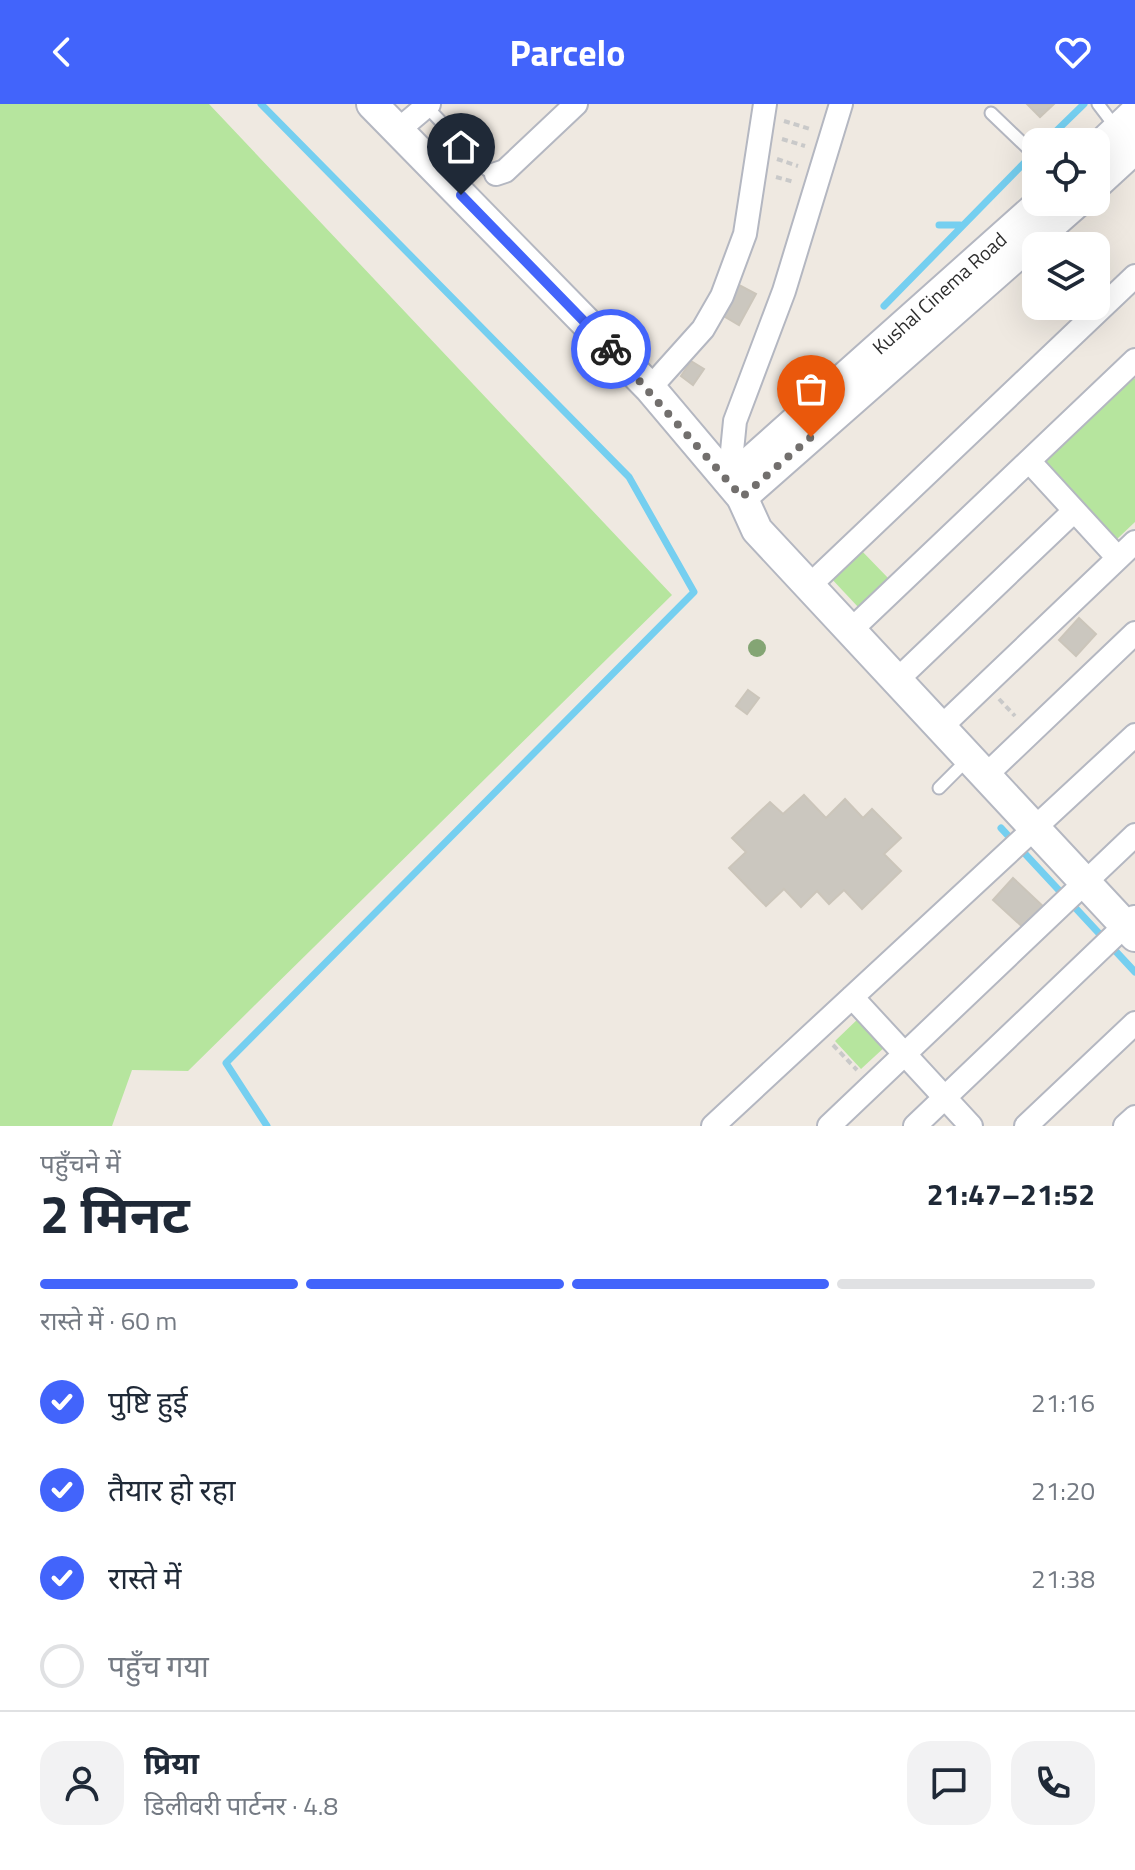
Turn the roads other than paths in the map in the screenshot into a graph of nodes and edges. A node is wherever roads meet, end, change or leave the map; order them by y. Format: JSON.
{"nodes":[{"id":1,"x":372,"y":104,"type":"edge"},
{"id":2,"x":576,"y":104,"type":"edge"},
{"id":3,"x":841,"y":104,"type":"edge"},
{"id":4,"x":1098,"y":104,"type":"edge"},
{"id":5,"x":426,"y":105,"type":"edge"},
{"id":6,"x":991,"y":113,"type":"dead end"},
{"id":7,"x":1129,"y":130,"type":"edge"},
{"id":8,"x":397,"y":131,"type":"junction"},
{"id":9,"x":759,"y":134,"type":"edge"},
{"id":10,"x":1110,"y":142,"type":"edge"},
{"id":11,"x":1022,"y":143,"type":"edge"},
{"id":12,"x":1110,"y":161,"type":"edge"},
{"id":13,"x":496,"y":174,"type":"joint"},
{"id":14,"x":1031,"y":216,"type":"edge"},
{"id":15,"x":1058,"y":216,"type":"edge"},
{"id":16,"x":987,"y":269,"type":"junction"},
{"id":17,"x":1135,"y":276,"type":"edge"},
{"id":18,"x":1135,"y":360,"type":"edge"},
{"id":19,"x":650,"y":388,"type":"junction"},
{"id":20,"x":1029,"y":461,"type":"junction"},
{"id":21,"x":736,"y":489,"type":"junction"},
{"id":22,"x":1074,"y":511,"type":"junction"},
{"id":23,"x":1135,"y":542,"type":"edge"},
{"id":24,"x":1118,"y":558,"type":"junction"},
{"id":25,"x":808,"y":587,"type":"junction"},
{"id":26,"x":849,"y":632,"type":"junction"},
{"id":27,"x":1135,"y":633,"type":"edge"},
{"id":28,"x":896,"y":681,"type":"junction"},
{"id":29,"x":940,"y":728,"type":"junction"},
{"id":30,"x":1135,"y":735,"type":"edge"},
{"id":31,"x":977,"y":767,"type":"junction"},
{"id":32,"x":939,"y":788,"type":"dead end"},
{"id":33,"x":1034,"y":828,"type":"junction"},
{"id":34,"x":1135,"y":835,"type":"edge"},
{"id":35,"x":1085,"y":883,"type":"junction"},
{"id":36,"x":1132,"y":926,"type":"edge"},
{"id":37,"x":852,"y":997,"type":"junction"},
{"id":38,"x":1135,"y":1023,"type":"edge"},
{"id":39,"x":904,"y":1054,"type":"junction"},
{"id":40,"x":944,"y":1097,"type":"junction"},
{"id":41,"x":1135,"y":1117,"type":"edge"},
{"id":42,"x":713,"y":1126,"type":"edge"},
{"id":43,"x":829,"y":1126,"type":"edge"},
{"id":44,"x":915,"y":1126,"type":"edge"},
{"id":45,"x":971,"y":1126,"type":"edge"},
{"id":46,"x":1026,"y":1126,"type":"edge"},
{"id":47,"x":1125,"y":1126,"type":"edge"}],
"edges":[{"from":1,"to":8,"type":"street"},
{"from":2,"to":13,"type":"street"},
{"from":3,"to":21,"type":"street"},
{"from":4,"to":7,"type":"lane"},
{"from":5,"to":8,"type":"street"},
{"from":5,"to":13,"type":"lane"},
{"from":6,"to":11,"type":"lane"},
{"from":7,"to":10,"type":"street"},
{"from":7,"to":12,"type":"street"},
{"from":8,"to":19,"type":"street"},
{"from":9,"to":19,"type":"street"},
{"from":14,"to":16,"type":"street","name":"Kushal Cinema Road"},
{"from":15,"to":16,"type":"street","name":"Kushal Cinema Road"},
{"from":16,"to":21,"type":"street","name":"Kushal Cinema Road"},
{"from":17,"to":25,"type":"street"},
{"from":18,"to":20,"type":"street"},
{"from":19,"to":21,"type":"street"},
{"from":20,"to":22,"type":"street"},
{"from":20,"to":26,"type":"street"},
{"from":21,"to":25,"type":"street"},
{"from":22,"to":24,"type":"street"},
{"from":22,"to":28,"type":"street"},
{"from":23,"to":24,"type":"street"},
{"from":24,"to":29,"type":"street"},
{"from":25,"to":26,"type":"street"},
{"from":26,"to":28,"type":"street"},
{"from":27,"to":31,"type":"street"},
{"from":28,"to":29,"type":"street"},
{"from":29,"to":31,"type":"street"},
{"from":30,"to":33,"type":"street"},
{"from":31,"to":32,"type":"lane"},
{"from":31,"to":33,"type":"street"},
{"from":33,"to":35,"type":"street"},
{"from":33,"to":37,"type":"street"},
{"from":34,"to":35,"type":"street"},
{"from":35,"to":36,"type":"street"},
{"from":35,"to":39,"type":"street"},
{"from":36,"to":40,"type":"street"},
{"from":37,"to":39,"type":"street"},
{"from":37,"to":42,"type":"street"},
{"from":38,"to":46,"type":"street"},
{"from":39,"to":40,"type":"street"},
{"from":39,"to":43,"type":"street"},
{"from":40,"to":44,"type":"street"},
{"from":40,"to":45,"type":"street"},
{"from":41,"to":47,"type":"street"}]}
